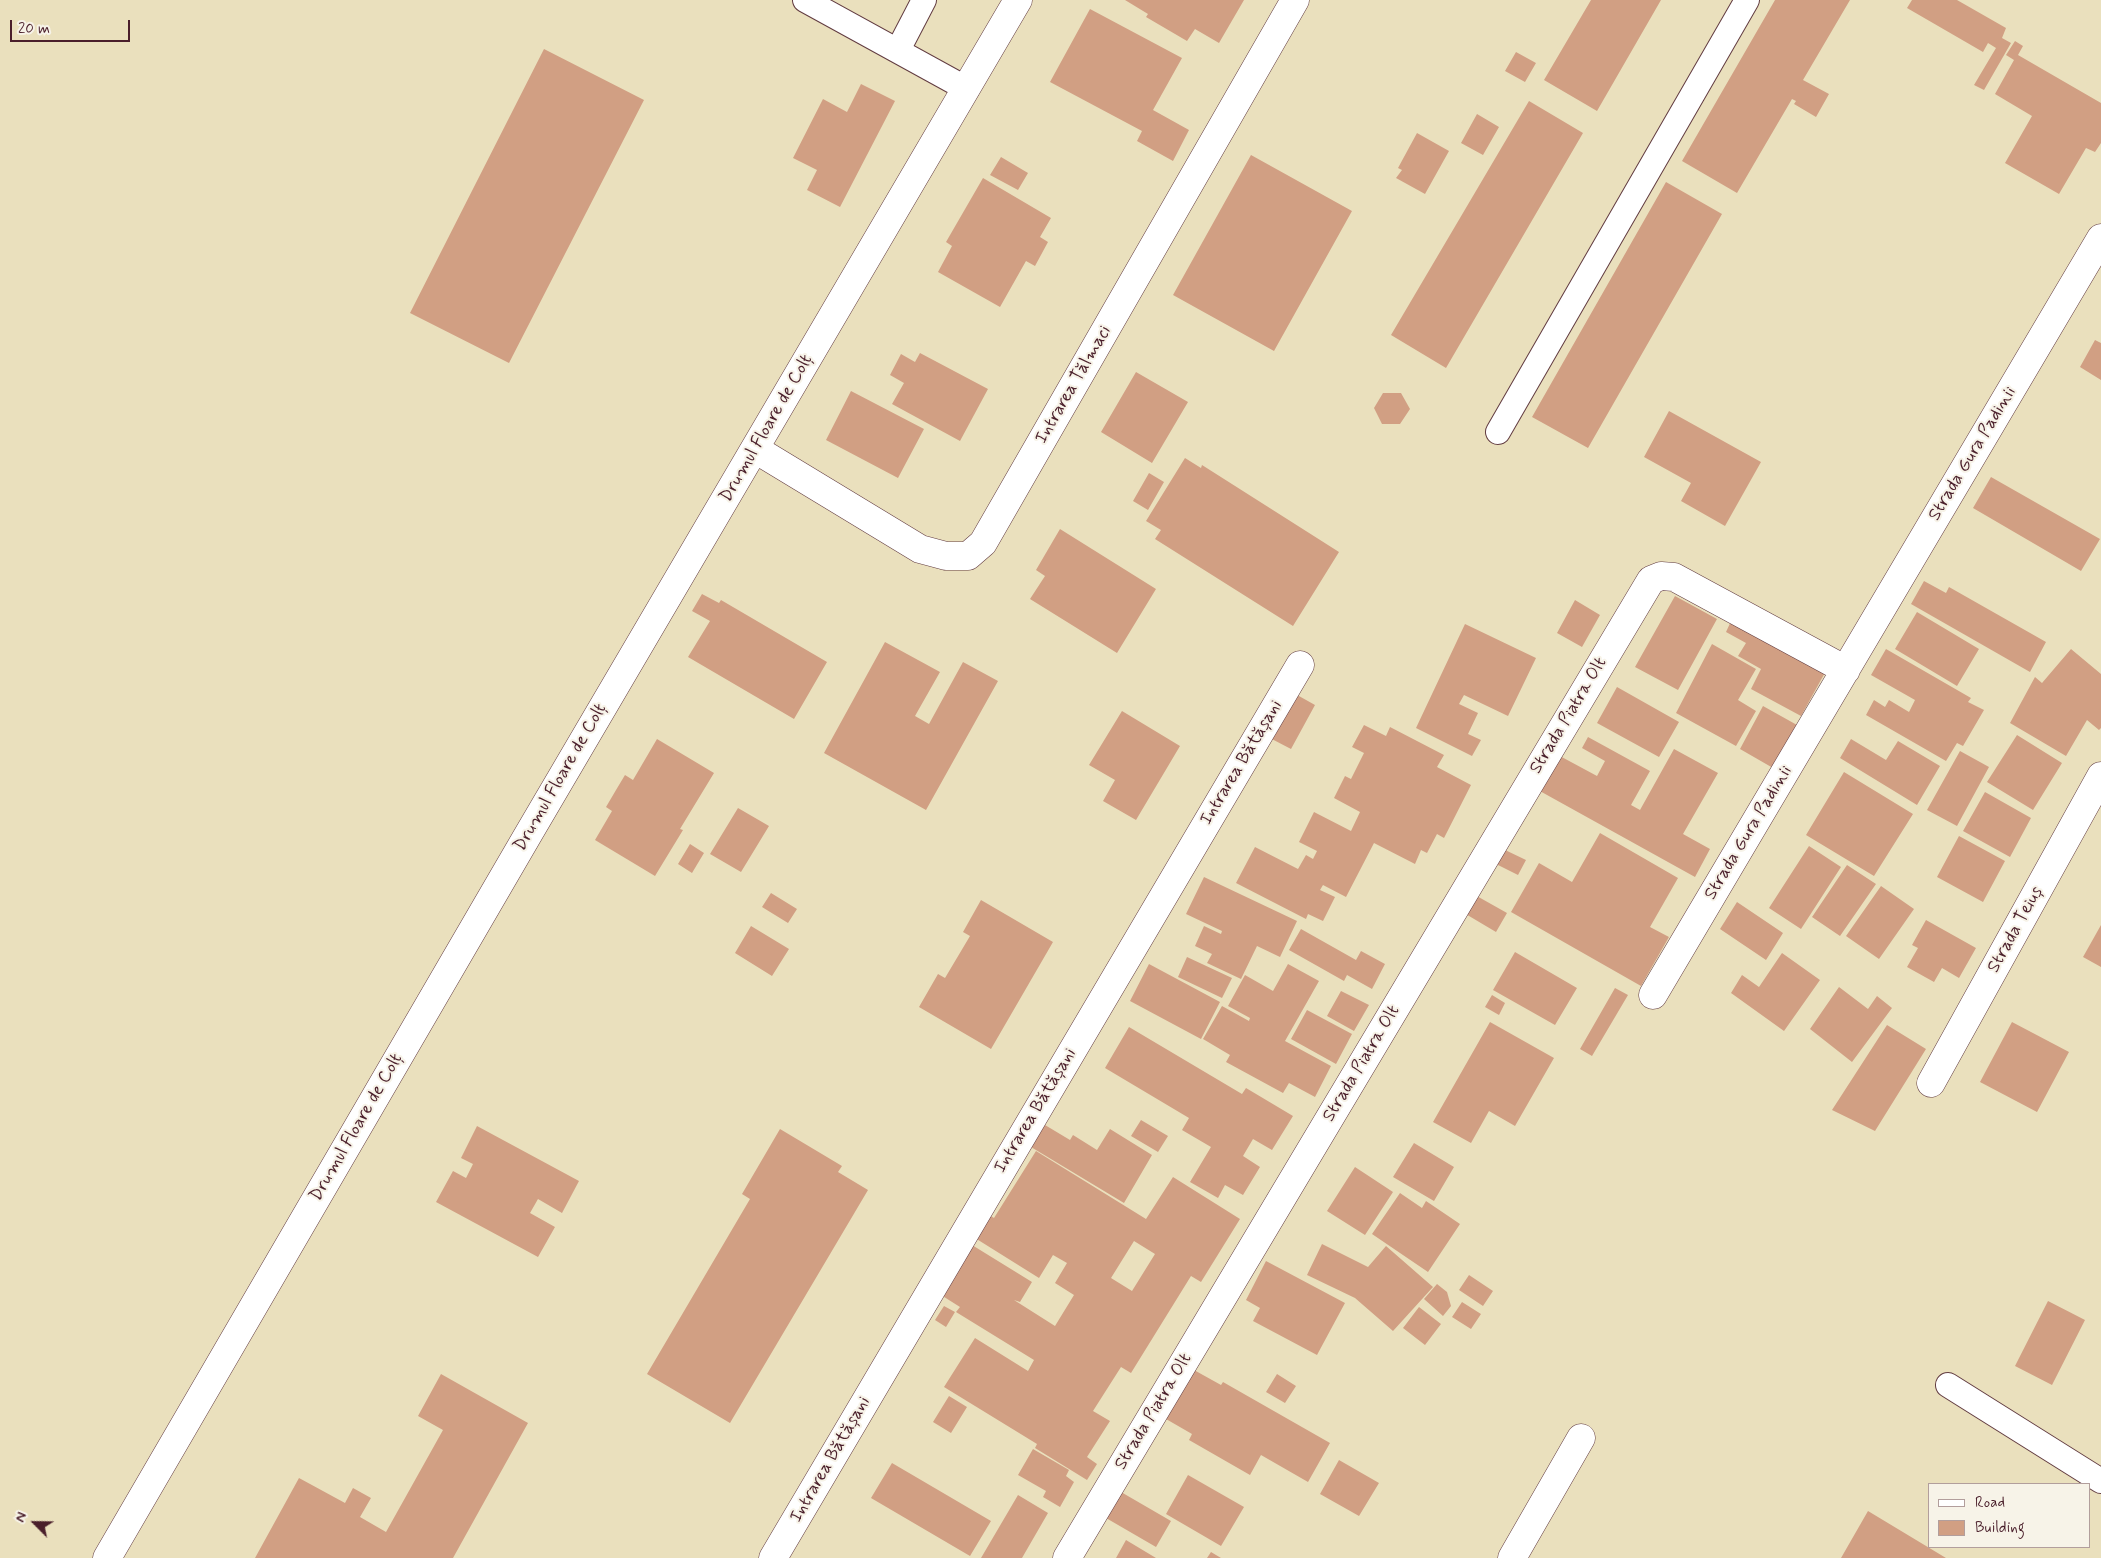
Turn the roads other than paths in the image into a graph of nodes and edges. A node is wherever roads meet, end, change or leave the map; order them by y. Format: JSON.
{"nodes":[{"id":1,"x":805,"y":0,"type":"edge"},
{"id":2,"x":924,"y":0,"type":"edge"},
{"id":3,"x":1018,"y":0,"type":"edge"},
{"id":4,"x":1295,"y":0,"type":"edge"},
{"id":5,"x":1747,"y":0,"type":"edge"},
{"id":6,"x":898,"y":50,"type":"junction"},
{"id":7,"x":967,"y":89,"type":"junction"},
{"id":8,"x":2101,"y":238,"type":"edge"},
{"id":9,"x":1498,"y":432,"type":"dead end"},
{"id":10,"x":755,"y":449,"type":"junction"},
{"id":11,"x":1300,"y":666,"type":"dead end"},
{"id":12,"x":1846,"y":670,"type":"junction"},
{"id":13,"x":2101,"y":776,"type":"edge"},
{"id":14,"x":1653,"y":995,"type":"dead end"},
{"id":15,"x":1931,"y":1083,"type":"dead end"},
{"id":16,"x":1948,"y":1385,"type":"dead end"},
{"id":17,"x":1581,"y":1438,"type":"dead end"},
{"id":18,"x":2101,"y":1481,"type":"edge"},
{"id":19,"x":107,"y":1558,"type":"edge"},
{"id":20,"x":773,"y":1558,"type":"edge"},
{"id":21,"x":1067,"y":1558,"type":"edge"},
{"id":22,"x":1512,"y":1558,"type":"edge"}],
"edges":[{"from":1,"to":6,"type":"lane"},
{"from":2,"to":6,"type":"lane"},
{"from":3,"to":7,"type":"street","name":"Drumul Floare de Colț"},
{"from":4,"to":10,"type":"street","name":"Intrarea Tălmaci"},
{"from":5,"to":9,"type":"lane"},
{"from":6,"to":7,"type":"lane"},
{"from":7,"to":10,"type":"street","name":"Drumul Floare de Colț"},
{"from":8,"to":12,"type":"street","name":"Strada Gura Padinii"},
{"from":10,"to":19,"type":"street","name":"Drumul Floare de Colț"},
{"from":11,"to":20,"type":"street","name":"Intrarea Bătășani"},
{"from":12,"to":14,"type":"street","name":"Strada Gura Padinii"},
{"from":12,"to":21,"type":"street","name":"Strada Piatra Olt"},
{"from":13,"to":15,"type":"street","name":"Strada Teiuș"},
{"from":16,"to":18,"type":"lane"},
{"from":17,"to":22,"type":"street"}]}
